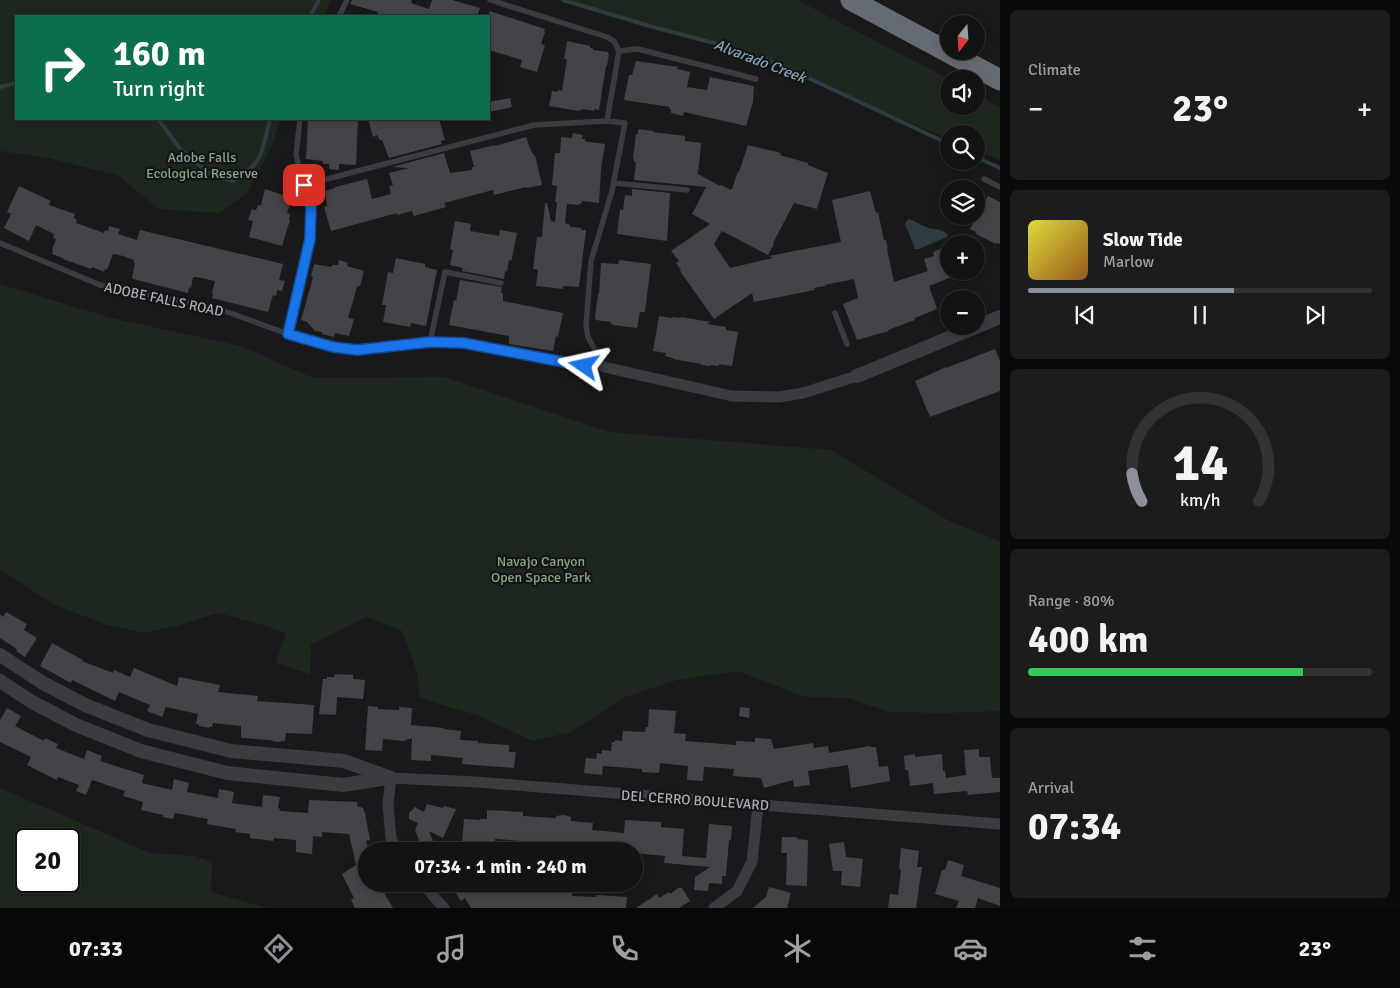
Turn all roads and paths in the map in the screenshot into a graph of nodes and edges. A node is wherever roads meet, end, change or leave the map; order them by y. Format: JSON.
{"nodes":[{"id":1,"x":346,"y":0,"type":"edge"},
{"id":2,"x":490,"y":0,"type":"edge"},
{"id":3,"x":851,"y":0,"type":"edge"},
{"id":4,"x":339,"y":15,"type":"edge"},
{"id":5,"x":619,"y":51,"type":"junction"},
{"id":6,"x":756,"y":79,"type":"dead end"},
{"id":7,"x":1000,"y":80,"type":"edge"},
{"id":8,"x":300,"y":120,"type":"edge"},
{"id":9,"x":607,"y":121,"type":"junction"},
{"id":10,"x":984,"y":179,"type":"dead end"},
{"id":11,"x":614,"y":183,"type":"junction"},
{"id":12,"x":304,"y":185,"type":"junction"},
{"id":13,"x":1000,"y":186,"type":"edge"},
{"id":14,"x":687,"y":190,"type":"dead end"},
{"id":15,"x":0,"y":243,"type":"edge"},
{"id":16,"x":501,"y":283,"type":"dead end"},
{"id":17,"x":834,"y":313,"type":"dead end"},
{"id":18,"x":1000,"y":318,"type":"edge"},
{"id":19,"x":288,"y":334,"type":"junction"},
{"id":20,"x":430,"y":342,"type":"junction"},
{"id":21,"x":847,"y":344,"type":"dead end"},
{"id":22,"x":604,"y":367,"type":"junction"},
{"id":23,"x":857,"y":376,"type":"joint"},
{"id":24,"x":0,"y":654,"type":"edge"},
{"id":25,"x":0,"y":681,"type":"edge"},
{"id":26,"x":391,"y":778,"type":"junction"},
{"id":27,"x":758,"y":805,"type":"junction"},
{"id":28,"x":1000,"y":824,"type":"edge"},
{"id":29,"x":393,"y":842,"type":"edge"},
{"id":30,"x":430,"y":892,"type":"edge"},
{"id":31,"x":444,"y":908,"type":"edge"},
{"id":32,"x":714,"y":908,"type":"edge"}],
"edges":[{"from":1,"to":4,"type":"lane"},
{"from":2,"to":5,"type":"lane"},
{"from":3,"to":7,"type":"highway"},
{"from":5,"to":6,"type":"lane"},
{"from":5,"to":9,"type":"lane"},
{"from":8,"to":12,"type":"lane"},
{"from":9,"to":11,"type":"lane"},
{"from":9,"to":12,"type":"lane"},
{"from":10,"to":13,"type":"lane"},
{"from":11,"to":14,"type":"lane"},
{"from":11,"to":22,"type":"lane"},
{"from":12,"to":19,"type":"lane"},
{"from":15,"to":19,"type":"lane","name":"ADOBE FALLS ROAD"},
{"from":16,"to":20,"type":"lane"},
{"from":17,"to":21,"type":"lane"},
{"from":18,"to":23,"type":"street","name":"ADOBE FALLS ROAD"},
{"from":19,"to":20,"type":"lane","name":"ADOBE FALLS ROAD"},
{"from":20,"to":22,"type":"lane","name":"ADOBE FALLS ROAD"},
{"from":22,"to":23,"type":"street","name":"ADOBE FALLS ROAD"},
{"from":24,"to":26,"type":"street","name":"DEL CERRO BOULEVARD"},
{"from":25,"to":26,"type":"street","name":"DEL CERRO BOULEVARD"},
{"from":26,"to":27,"type":"street","name":"DEL CERRO BOULEVARD"},
{"from":26,"to":29,"type":"street"},
{"from":27,"to":28,"type":"street","name":"DEL CERRO BOULEVARD"},
{"from":27,"to":32,"type":"street"},
{"from":30,"to":31,"type":"street"}]}
